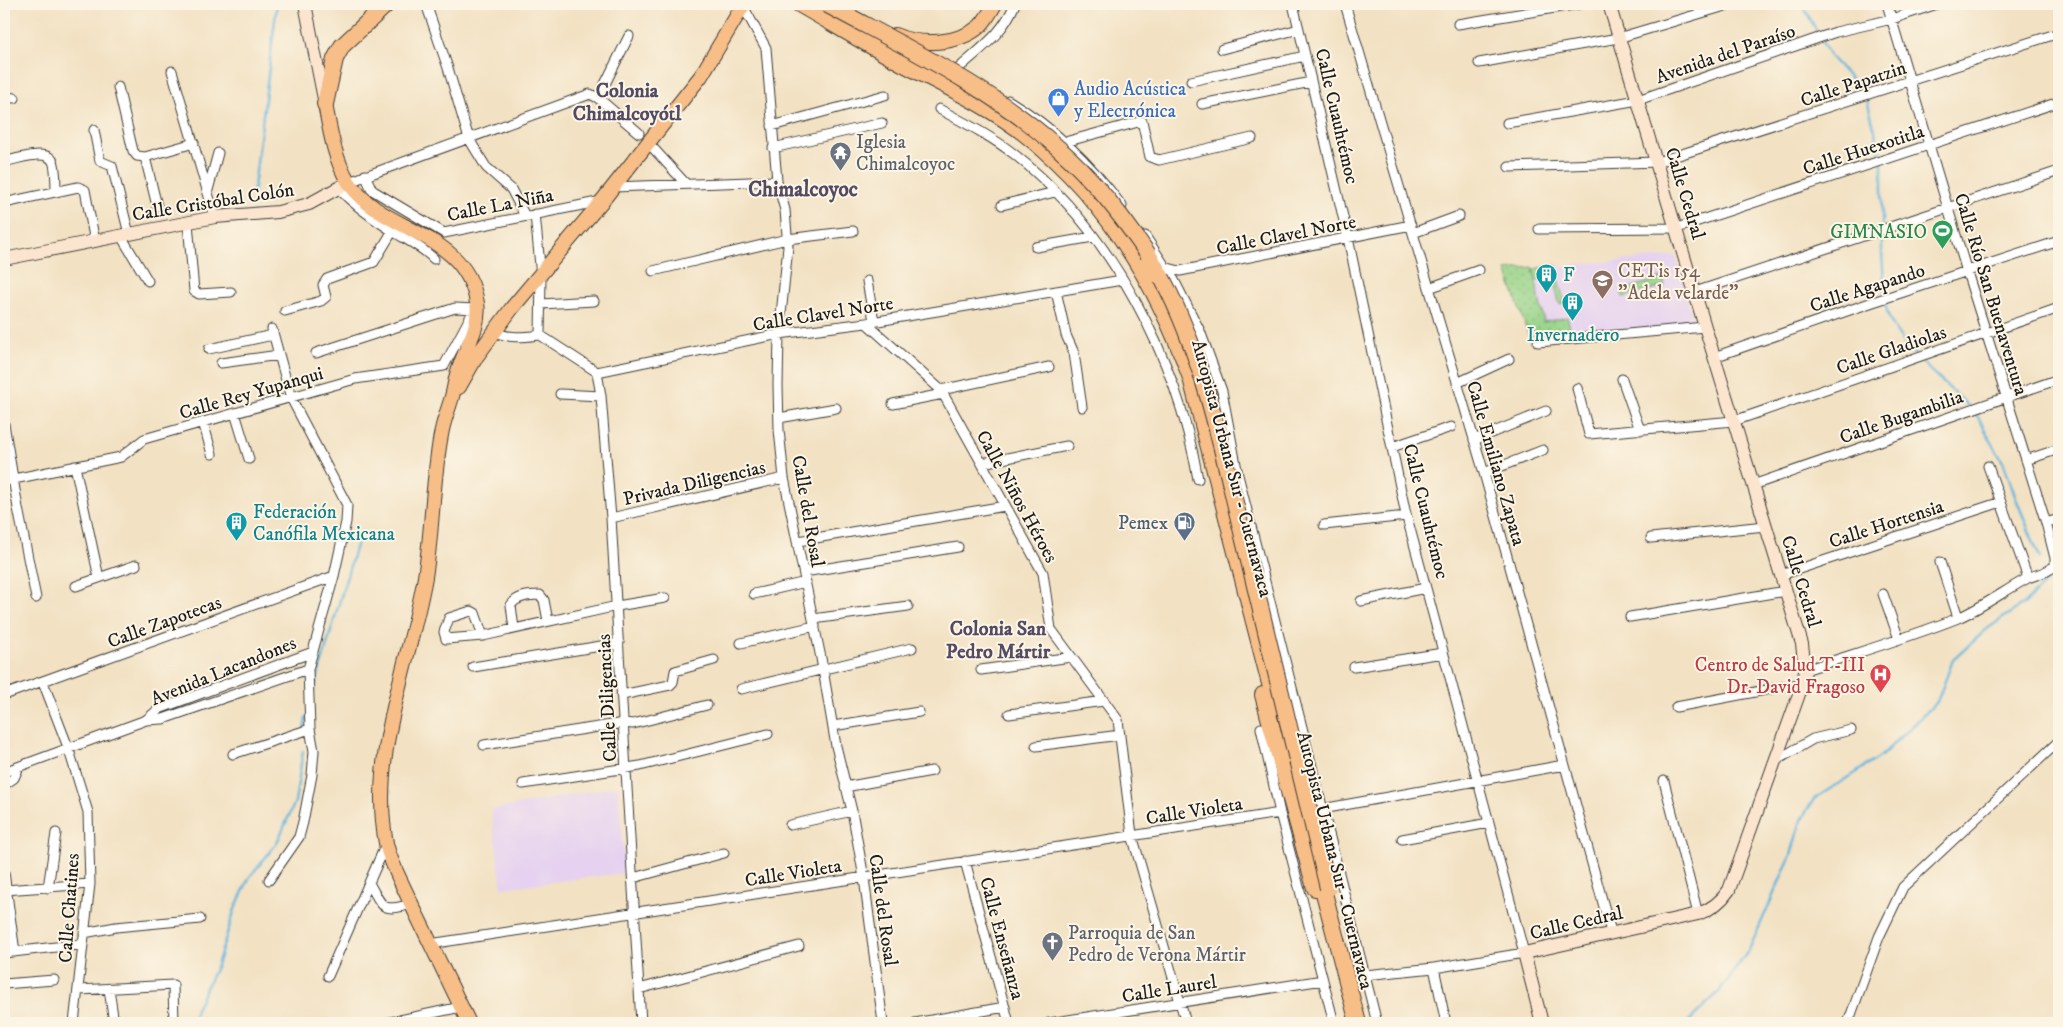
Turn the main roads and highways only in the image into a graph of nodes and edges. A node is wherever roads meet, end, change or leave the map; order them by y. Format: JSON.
{"nodes":[{"id":1,"x":387,"y":4,"type":"edge"},
{"id":2,"x":792,"y":4,"type":"edge"},
{"id":3,"x":799,"y":4,"type":"edge"},
{"id":4,"x":995,"y":4,"type":"edge"},
{"id":5,"x":744,"y":5,"type":"edge"},
{"id":6,"x":829,"y":6,"type":"edge"},
{"id":7,"x":325,"y":104,"type":"joint"},
{"id":8,"x":477,"y":309,"type":"junction"},
{"id":9,"x":495,"y":332,"type":"junction"},
{"id":10,"x":452,"y":399,"type":"junction"},
{"id":11,"x":1261,"y":687,"type":"junction"},
{"id":12,"x":1261,"y":728,"type":"road end"},
{"id":13,"x":466,"y":1022,"type":"edge"},
{"id":14,"x":1350,"y":1023,"type":"edge"},
{"id":15,"x":1358,"y":1023,"type":"edge"},
{"id":16,"x":1365,"y":1023,"type":"edge"}],
"edges":[{"from":1,"to":7,"type":"highway"},
{"from":2,"to":11,"type":"highway"},
{"from":3,"to":15,"type":"highway","name":"Autopista Urbana Sur - Cuernavaca"},
{"from":4,"to":6,"type":"main road"},
{"from":5,"to":9,"type":"main road"},
{"from":6,"to":16,"type":"highway"},
{"from":6,"to":16,"type":"highway","name":"Autopista Urbana Sur - Cuernavaca","bridge":true},
{"from":7,"to":8,"type":"main road"},
{"from":8,"to":9,"type":"main road"},
{"from":8,"to":10,"type":"main road"},
{"from":9,"to":10,"type":"main road"},
{"from":10,"to":13,"type":"main road"},
{"from":11,"to":12,"type":"highway"},
{"from":11,"to":14,"type":"highway"}]}
